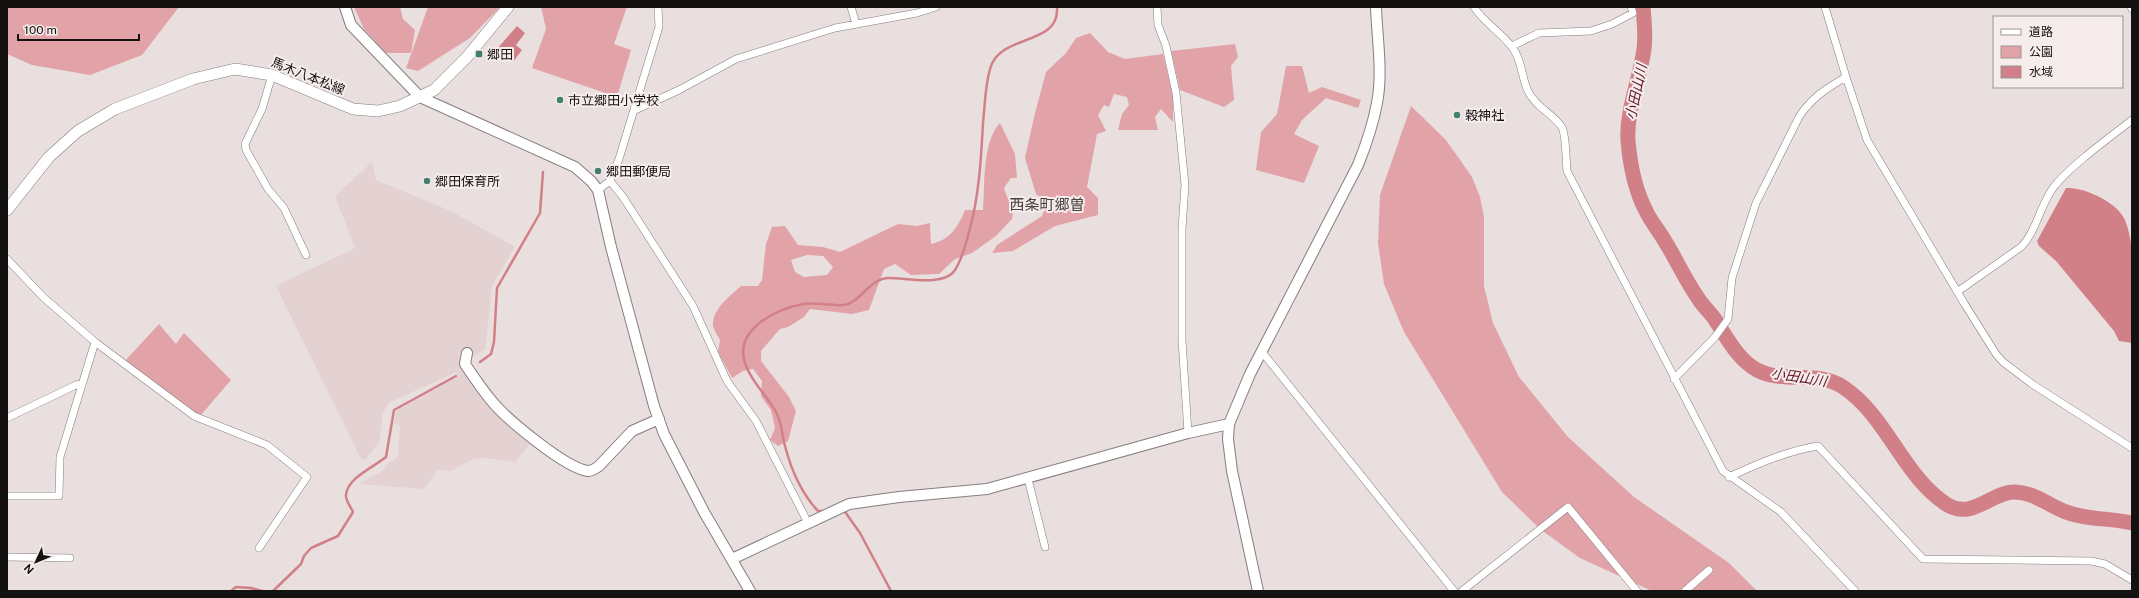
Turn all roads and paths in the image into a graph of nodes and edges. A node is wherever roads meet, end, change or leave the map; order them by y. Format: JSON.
{"nodes":[{"id":1,"x":345,"y":7,"type":"edge"},
{"id":2,"x":508,"y":7,"type":"edge"},
{"id":3,"x":658,"y":7,"type":"edge"},
{"id":4,"x":851,"y":7,"type":"edge"},
{"id":5,"x":936,"y":7,"type":"edge"},
{"id":6,"x":1157,"y":7,"type":"edge"},
{"id":7,"x":1376,"y":7,"type":"edge"},
{"id":8,"x":1474,"y":7,"type":"edge"},
{"id":9,"x":1631,"y":7,"type":"edge"},
{"id":10,"x":1826,"y":7,"type":"edge"},
{"id":11,"x":856,"y":24,"type":"junction"},
{"id":12,"x":1512,"y":46,"type":"junction"},
{"id":13,"x":272,"y":75,"type":"junction"},
{"id":14,"x":1846,"y":77,"type":"junction"},
{"id":15,"x":420,"y":97,"type":"junction"},
{"id":16,"x":635,"y":110,"type":"junction"},
{"id":17,"x":2132,"y":120,"type":"edge"},
{"id":18,"x":610,"y":181,"type":"junction"},
{"id":19,"x":598,"y":190,"type":"junction"},
{"id":20,"x":7,"y":210,"type":"edge"},
{"id":21,"x":306,"y":255,"type":"dead end"},
{"id":22,"x":7,"y":259,"type":"edge"},
{"id":23,"x":1957,"y":292,"type":"junction"},
{"id":24,"x":95,"y":342,"type":"junction"},
{"id":25,"x":1262,"y":352,"type":"junction"},
{"id":26,"x":468,"y":353,"type":"dead end"},
{"id":27,"x":1674,"y":379,"type":"junction"},
{"id":28,"x":81,"y":384,"type":"junction"},
{"id":29,"x":7,"y":418,"type":"edge"},
{"id":30,"x":659,"y":419,"type":"junction"},
{"id":31,"x":1229,"y":424,"type":"junction"},
{"id":32,"x":1188,"y":433,"type":"junction"},
{"id":33,"x":2132,"y":448,"type":"edge"},
{"id":34,"x":1730,"y":477,"type":"junction"},
{"id":35,"x":1028,"y":479,"type":"junction"},
{"id":36,"x":7,"y":496,"type":"edge"},
{"id":37,"x":808,"y":523,"type":"junction"},
{"id":38,"x":1045,"y":547,"type":"dead end"},
{"id":39,"x":259,"y":548,"type":"dead end"},
{"id":40,"x":7,"y":557,"type":"edge"},
{"id":41,"x":70,"y":558,"type":"dead end"},
{"id":42,"x":732,"y":559,"type":"junction"},
{"id":43,"x":1709,"y":570,"type":"dead end"},
{"id":44,"x":2132,"y":580,"type":"edge"},
{"id":45,"x":750,"y":591,"type":"edge"},
{"id":46,"x":1258,"y":591,"type":"edge"},
{"id":47,"x":1454,"y":591,"type":"edge"},
{"id":48,"x":1462,"y":591,"type":"edge"},
{"id":49,"x":1637,"y":591,"type":"edge"},
{"id":50,"x":1685,"y":591,"type":"edge"},
{"id":51,"x":1855,"y":591,"type":"edge"}],
"edges":[{"from":1,"to":15,"type":"street"},
{"from":2,"to":15,"type":"main road","name":"馬木八本松線"},
{"from":3,"to":16,"type":"street"},
{"from":4,"to":11,"type":"street"},
{"from":5,"to":11,"type":"street"},
{"from":6,"to":32,"type":"street"},
{"from":7,"to":25,"type":"street"},
{"from":8,"to":12,"type":"street"},
{"from":9,"to":12,"type":"street"},
{"from":10,"to":14,"type":"street"},
{"from":11,"to":16,"type":"street"},
{"from":12,"to":27,"type":"street"},
{"from":13,"to":15,"type":"main road","name":"馬木八本松線"},
{"from":13,"to":20,"type":"main road","name":"馬木八本松線"},
{"from":13,"to":21,"type":"street"},
{"from":14,"to":23,"type":"street"},
{"from":14,"to":27,"type":"street"},
{"from":15,"to":19,"type":"street"},
{"from":16,"to":18,"type":"street"},
{"from":17,"to":23,"type":"street"},
{"from":18,"to":19,"type":"street"},
{"from":18,"to":37,"type":"street"},
{"from":19,"to":30,"type":"street"},
{"from":22,"to":24,"type":"street"},
{"from":23,"to":33,"type":"street"},
{"from":24,"to":28,"type":"street"},
{"from":24,"to":39,"type":"street"},
{"from":25,"to":31,"type":"street"},
{"from":25,"to":47,"type":"street"},
{"from":26,"to":30,"type":"street"},
{"from":27,"to":34,"type":"street"},
{"from":28,"to":29,"type":"street"},
{"from":28,"to":36,"type":"street"},
{"from":30,"to":42,"type":"street"},
{"from":31,"to":32,"type":"street"},
{"from":31,"to":46,"type":"street"},
{"from":32,"to":35,"type":"street"},
{"from":34,"to":44,"type":"street"},
{"from":34,"to":51,"type":"street"},
{"from":35,"to":37,"type":"street"},
{"from":35,"to":38,"type":"street"},
{"from":37,"to":42,"type":"street"},
{"from":40,"to":41,"type":"street"},
{"from":42,"to":45,"type":"street"},
{"from":43,"to":50,"type":"street"},
{"from":48,"to":49,"type":"street"}]}
